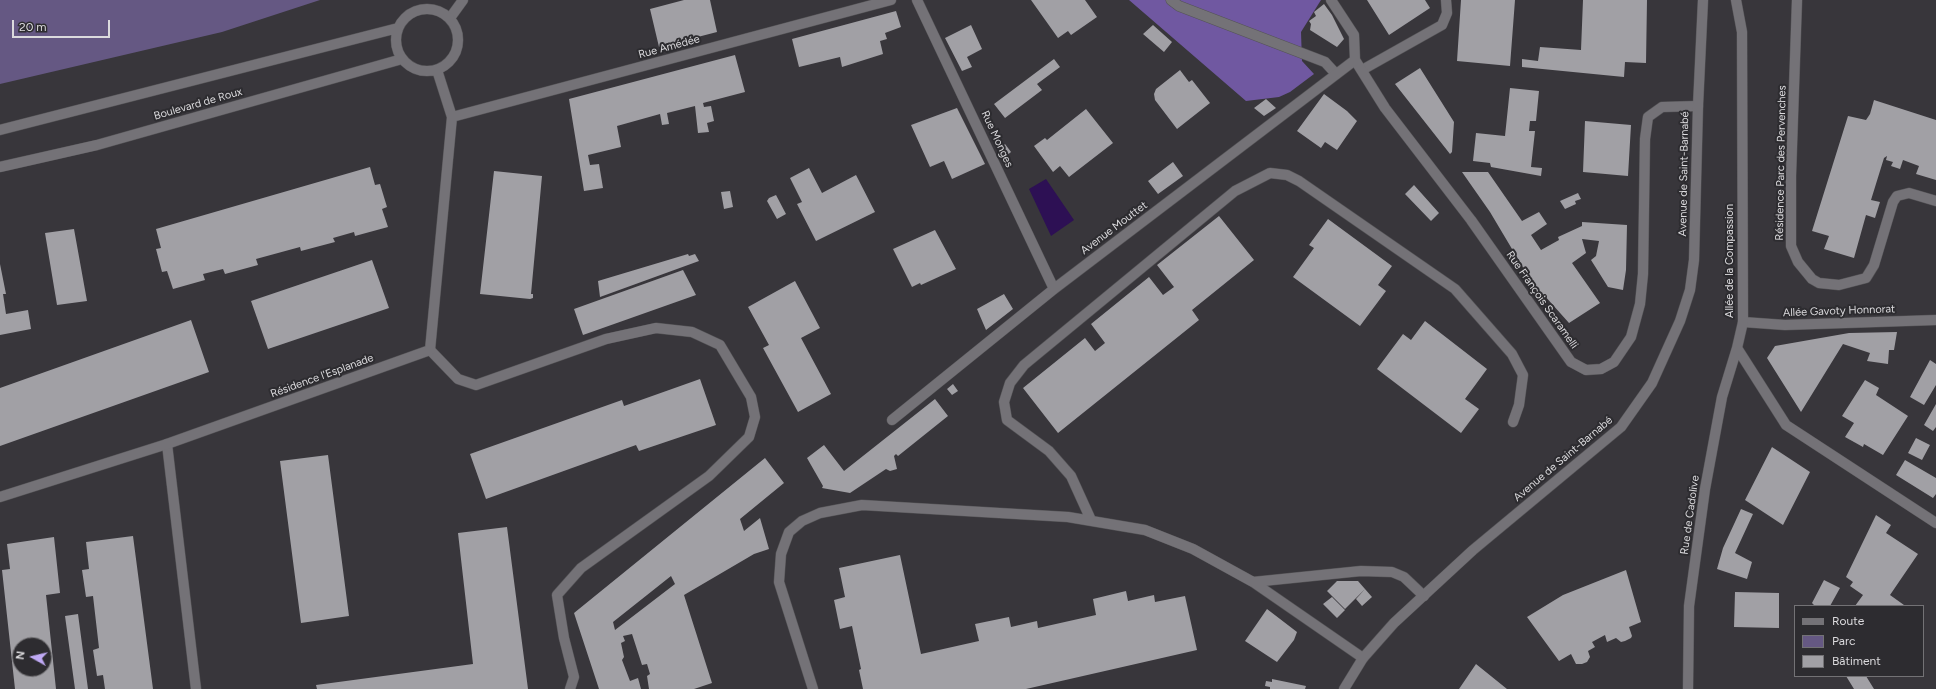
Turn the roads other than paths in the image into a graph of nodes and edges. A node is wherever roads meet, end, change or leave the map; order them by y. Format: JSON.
{"nodes":[{"id":1,"x":463,"y":0,"type":"edge"},
{"id":2,"x":891,"y":0,"type":"edge"},
{"id":3,"x":917,"y":0,"type":"edge"},
{"id":4,"x":1171,"y":0,"type":"edge"},
{"id":5,"x":1331,"y":0,"type":"edge"},
{"id":6,"x":1446,"y":0,"type":"edge"},
{"id":7,"x":1704,"y":0,"type":"edge"},
{"id":8,"x":1736,"y":0,"type":"edge"},
{"id":9,"x":1796,"y":0,"type":"edge"},
{"id":10,"x":450,"y":18,"type":"junction"},
{"id":11,"x":398,"y":28,"type":"junction"},
{"id":12,"x":402,"y":59,"type":"junction"},
{"id":13,"x":1355,"y":60,"type":"junction"},
{"id":14,"x":437,"y":70,"type":"junction"},
{"id":15,"x":1362,"y":70,"type":"junction"},
{"id":16,"x":1336,"y":74,"type":"junction"},
{"id":17,"x":1698,"y":106,"type":"junction"},
{"id":18,"x":452,"y":117,"type":"junction"},
{"id":19,"x":0,"y":130,"type":"edge"},
{"id":20,"x":0,"y":167,"type":"edge"},
{"id":21,"x":1936,"y":201,"type":"edge"},
{"id":22,"x":1054,"y":289,"type":"junction"},
{"id":23,"x":1936,"y":320,"type":"edge"},
{"id":24,"x":1743,"y":322,"type":"junction"},
{"id":25,"x":1737,"y":348,"type":"junction"},
{"id":26,"x":430,"y":350,"type":"junction"},
{"id":27,"x":892,"y":420,"type":"dead end"},
{"id":28,"x":1513,"y":422,"type":"dead end"},
{"id":29,"x":167,"y":444,"type":"junction"},
{"id":30,"x":0,"y":497,"type":"edge"},
{"id":31,"x":1091,"y":520,"type":"junction"},
{"id":32,"x":1936,"y":523,"type":"edge"},
{"id":33,"x":1253,"y":582,"type":"junction"},
{"id":34,"x":1424,"y":596,"type":"junction"},
{"id":35,"x":1363,"y":658,"type":"junction"},
{"id":36,"x":196,"y":689,"type":"edge"},
{"id":37,"x":570,"y":689,"type":"edge"},
{"id":38,"x":813,"y":689,"type":"edge"},
{"id":39,"x":1344,"y":689,"type":"edge"},
{"id":40,"x":1688,"y":689,"type":"edge"}],
"edges":[{"from":1,"to":10,"type":"street"},
{"from":2,"to":18,"type":"street","name":"Rue Amédée"},
{"from":3,"to":22,"type":"street","name":"Rue Monges"},
{"from":4,"to":16,"type":"street"},
{"from":5,"to":13,"type":"street"},
{"from":6,"to":15,"type":"street"},
{"from":7,"to":17,"type":"street","name":"Avenue de Saint-Barnabé"},
{"from":8,"to":24,"type":"street","name":"Allée de la Compassion"},
{"from":9,"to":21,"type":"street","name":"Résidence Parc des Pervenches"},
{"from":10,"to":11,"type":"street"},
{"from":10,"to":14,"type":"street"},
{"from":11,"to":12,"type":"street"},
{"from":11,"to":19,"type":"street","name":"Boulevard de Roux"},
{"from":12,"to":14,"type":"street"},
{"from":12,"to":20,"type":"street","name":"Boulevard de Roux"},
{"from":13,"to":15,"type":"street","name":"Rue François Scaramelli"},
{"from":13,"to":16,"type":"street","name":"Avenue Mouttet"},
{"from":14,"to":18,"type":"street"},
{"from":15,"to":17,"type":"street","name":"Rue François Scaramelli"},
{"from":16,"to":22,"type":"street","name":"Avenue Mouttet"},
{"from":17,"to":34,"type":"street","name":"Avenue de Saint-Barnabé"},
{"from":18,"to":26,"type":"street"},
{"from":22,"to":27,"type":"street","name":"Avenue Mouttet"},
{"from":23,"to":24,"type":"street","name":"Allée Gavoty Honnorat"},
{"from":24,"to":25,"type":"street","name":"Allée de la Compassion"},
{"from":25,"to":32,"type":"street"},
{"from":25,"to":40,"type":"street","name":"Rue de Cadolive"},
{"from":26,"to":29,"type":"street","name":"Résidence l'Esplanade"},
{"from":26,"to":37,"type":"street"},
{"from":28,"to":31,"type":"street"},
{"from":29,"to":30,"type":"street","name":"Résidence l'Esplanade"},
{"from":29,"to":36,"type":"street"},
{"from":31,"to":33,"type":"street"},
{"from":31,"to":38,"type":"street"},
{"from":33,"to":34,"type":"street"},
{"from":33,"to":35,"type":"street"},
{"from":34,"to":35,"type":"street","name":"Avenue de Saint-Barnabé"},
{"from":35,"to":39,"type":"street","name":"Avenue de Saint-Barnabé"}]}
